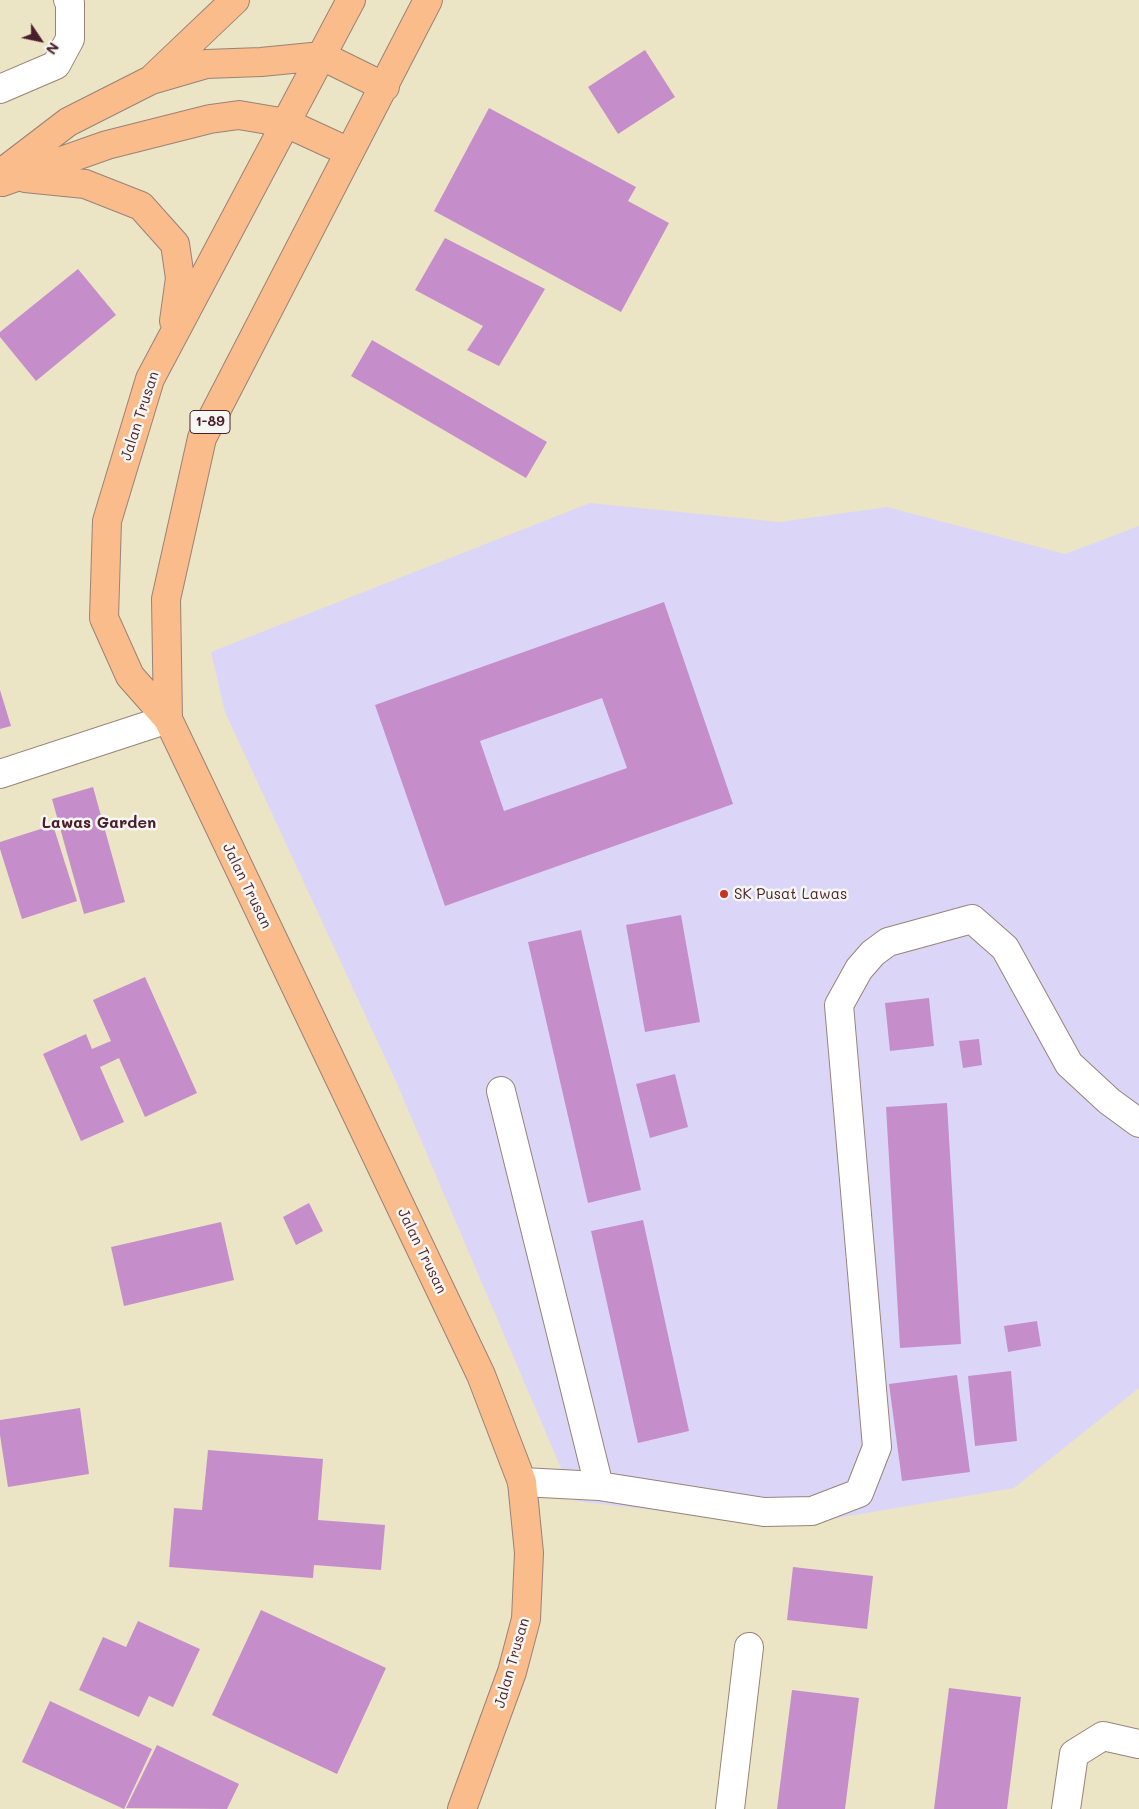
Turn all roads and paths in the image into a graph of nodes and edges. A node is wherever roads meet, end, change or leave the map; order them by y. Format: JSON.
{"nodes":[{"id":1,"x":68,"y":0,"type":"edge"},
{"id":2,"x":235,"y":0,"type":"edge"},
{"id":3,"x":351,"y":0,"type":"edge"},
{"id":4,"x":428,"y":0,"type":"edge"},
{"id":5,"x":322,"y":56,"type":"junction"},
{"id":6,"x":151,"y":80,"type":"junction"},
{"id":7,"x":385,"y":87,"type":"junction"},
{"id":8,"x":0,"y":89,"type":"edge"},
{"id":9,"x":286,"y":123,"type":"junction"},
{"id":10,"x":349,"y":152,"type":"junction"},
{"id":11,"x":6,"y":178,"type":"edge"},
{"id":12,"x":171,"y":340,"type":"junction"},
{"id":13,"x":168,"y":719,"type":"junction"},
{"id":14,"x":0,"y":774,"type":"edge"},
{"id":15,"x":501,"y":1091,"type":"dead end"},
{"id":16,"x":1139,"y":1123,"type":"edge"},
{"id":17,"x":522,"y":1482,"type":"junction"},
{"id":18,"x":600,"y":1486,"type":"junction"},
{"id":19,"x":749,"y":1647,"type":"dead end"},
{"id":20,"x":1139,"y":1744,"type":"edge"},
{"id":21,"x":462,"y":1809,"type":"edge"},
{"id":22,"x":730,"y":1809,"type":"edge"},
{"id":23,"x":1066,"y":1809,"type":"edge"}],
"edges":[{"from":1,"to":8,"type":"street"},
{"from":2,"to":6,"type":"main road"},
{"from":3,"to":5,"type":"main road","name":"Jalan Trusan"},
{"from":4,"to":7,"type":"main road","name":"Jalan Trusan","number":"1-89"},
{"from":5,"to":6,"type":"main road"},
{"from":5,"to":7,"type":"main road"},
{"from":5,"to":9,"type":"main road","name":"Jalan Trusan"},
{"from":6,"to":11,"type":"main road"},
{"from":7,"to":10,"type":"main road","name":"Jalan Trusan","number":"1-89"},
{"from":9,"to":10,"type":"main road"},
{"from":9,"to":11,"type":"main road"},
{"from":9,"to":12,"type":"main road","name":"Jalan Trusan"},
{"from":10,"to":13,"type":"main road","name":"Jalan Trusan","number":"1-89"},
{"from":11,"to":12,"type":"main road"},
{"from":12,"to":13,"type":"main road","name":"Jalan Trusan"},
{"from":13,"to":14,"type":"street"},
{"from":13,"to":17,"type":"main road","name":"Jalan Trusan"},
{"from":15,"to":18,"type":"street"},
{"from":16,"to":18,"type":"street"},
{"from":17,"to":18,"type":"street"},
{"from":17,"to":21,"type":"main road","name":"Jalan Trusan"},
{"from":19,"to":22,"type":"street"},
{"from":20,"to":23,"type":"street"}]}
